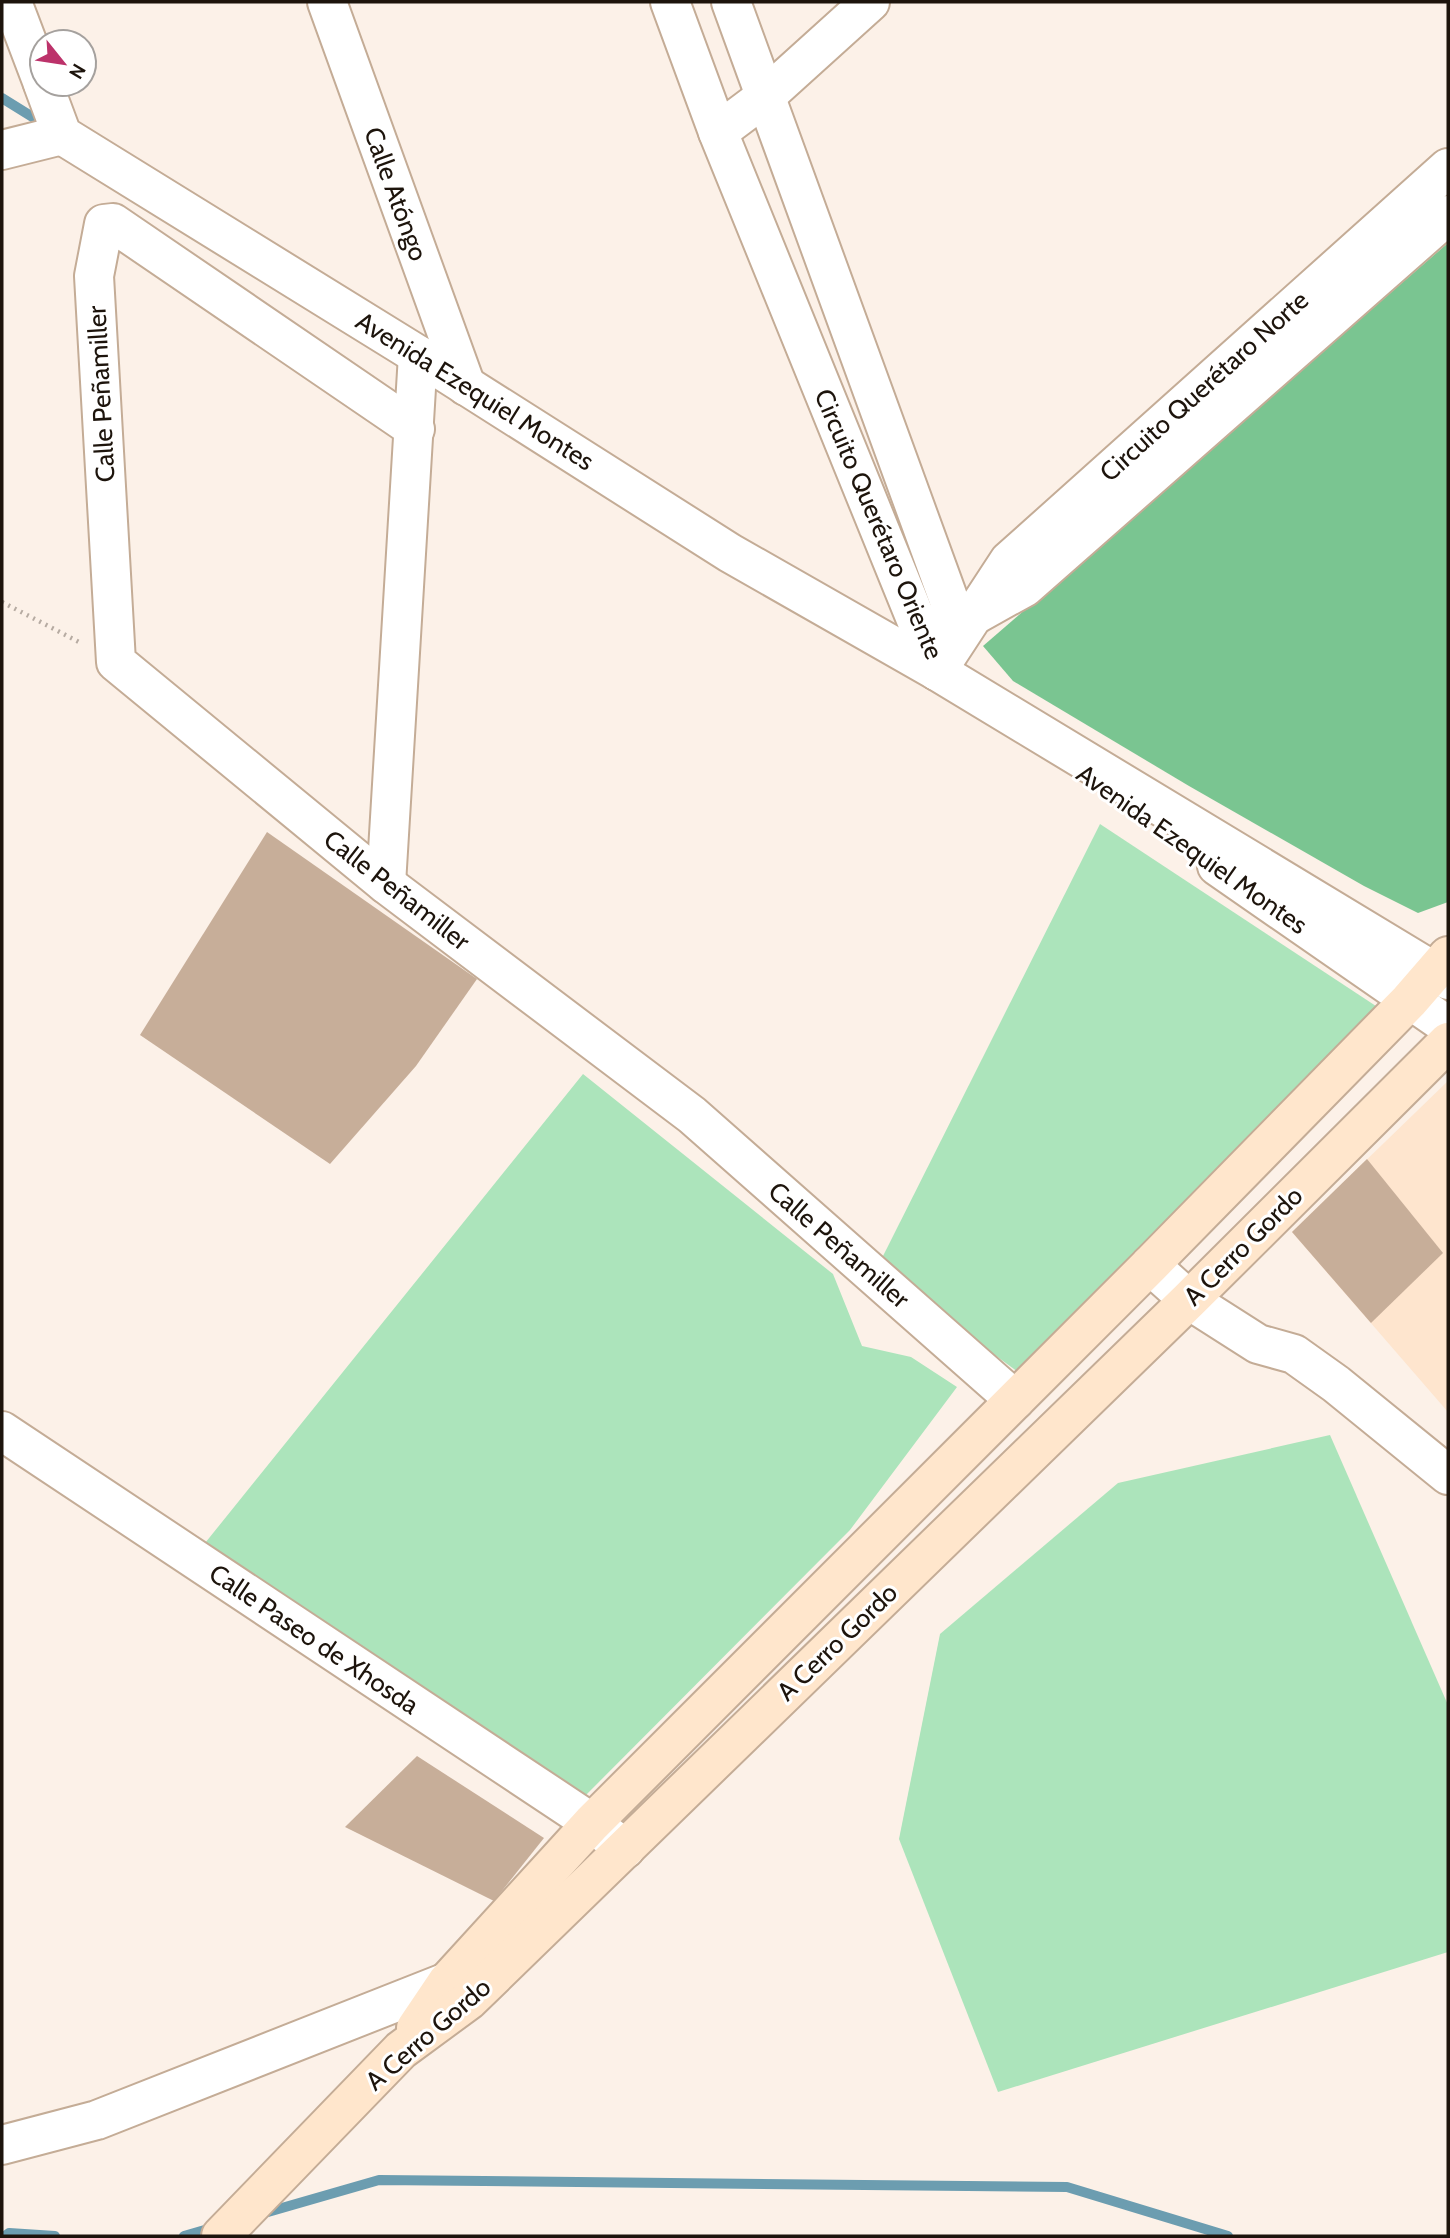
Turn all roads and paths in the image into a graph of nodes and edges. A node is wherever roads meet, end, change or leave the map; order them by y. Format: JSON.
{"nodes":[{"id":1,"x":12,"y":2,"type":"edge"},
{"id":2,"x":327,"y":2,"type":"edge"},
{"id":3,"x":670,"y":2,"type":"edge"},
{"id":4,"x":731,"y":2,"type":"edge"},
{"id":5,"x":870,"y":2,"type":"edge"},
{"id":6,"x":28,"y":44,"type":"edge"},
{"id":7,"x":766,"y":96,"type":"junction"},
{"id":8,"x":48,"y":98,"type":"edge"},
{"id":9,"x":718,"y":132,"type":"junction"},
{"id":10,"x":62,"y":135,"type":"junction"},
{"id":11,"x":2,"y":150,"type":"edge"},
{"id":12,"x":1448,"y":168,"type":"edge"},
{"id":13,"x":1448,"y":215,"type":"edge"},
{"id":14,"x":418,"y":355,"type":"junction"},
{"id":15,"x":466,"y":386,"type":"junction"},
{"id":16,"x":415,"y":429,"type":"junction"},
{"id":17,"x":2,"y":603,"type":"edge"},
{"id":18,"x":973,"y":616,"type":"junction"},
{"id":19,"x":116,"y":662,"type":"junction"},
{"id":20,"x":937,"y":671,"type":"junction"},
{"id":21,"x":386,"y":884,"type":"junction"},
{"id":22,"x":1444,"y":969,"type":"edge"},
{"id":23,"x":1409,"y":1001,"type":"junction"},
{"id":24,"x":1448,"y":1026,"type":"edge"},
{"id":25,"x":1448,"y":1042,"type":"edge"},
{"id":26,"x":1150,"y":1265,"type":"junction"},
{"id":27,"x":1189,"y":1300,"type":"junction"},
{"id":28,"x":1015,"y":1400,"type":"junction"},
{"id":29,"x":2,"y":1431,"type":"edge"},
{"id":30,"x":1448,"y":1475,"type":"edge"},
{"id":31,"x":592,"y":1824,"type":"junction"},
{"id":32,"x":625,"y":1849,"type":"junction"},
{"id":33,"x":458,"y":1991,"type":"junction"},
{"id":34,"x":2,"y":2146,"type":"edge"},
{"id":35,"x":221,"y":2236,"type":"edge"}],
"edges":[{"from":1,"to":6,"type":"street"},
{"from":2,"to":15,"type":"street","name":"Calle Atóngo"},
{"from":3,"to":9,"type":"street","name":"Circuito Querétaro Oriente"},
{"from":4,"to":7,"type":"street","name":"Circuito Querétaro Oriente"},
{"from":5,"to":7,"type":"street"},
{"from":7,"to":9,"type":"street"},
{"from":7,"to":20,"type":"street","name":"Circuito Querétaro Oriente"},
{"from":8,"to":10,"type":"street"},
{"from":9,"to":20,"type":"street","name":"Circuito Querétaro Oriente"},
{"from":10,"to":11,"type":"street"},
{"from":10,"to":14,"type":"street","name":"Avenida Ezequiel Montes"},
{"from":12,"to":18,"type":"street","name":"Circuito Querétaro Norte"},
{"from":13,"to":18,"type":"street","name":"Circuito Querétaro Norte"},
{"from":14,"to":15,"type":"street","name":"Avenida Ezequiel Montes"},
{"from":14,"to":16,"type":"street"},
{"from":15,"to":20,"type":"street","name":"Avenida Ezequiel Montes"},
{"from":16,"to":19,"type":"street","name":"Calle Peñamiller"},
{"from":16,"to":21,"type":"street"},
{"from":17,"to":19,"type":"path"},
{"from":18,"to":20,"type":"street","name":"Circuito Querétaro Norte"},
{"from":19,"to":21,"type":"street","name":"Calle Peñamiller"},
{"from":20,"to":22,"type":"street","name":"Avenida Ezequiel Montes"},
{"from":20,"to":23,"type":"street","name":"Avenida Ezequiel Montes"},
{"from":21,"to":28,"type":"street","name":"Calle Peñamiller"},
{"from":22,"to":23,"type":"main road","name":"A Cerro Gordo"},
{"from":23,"to":24,"type":"street","name":"Avenida Ezequiel Montes"},
{"from":23,"to":26,"type":"main road","name":"A Cerro Gordo"},
{"from":25,"to":27,"type":"main road","name":"A Cerro Gordo"},
{"from":26,"to":27,"type":"street"},
{"from":26,"to":28,"type":"main road","name":"A Cerro Gordo"},
{"from":27,"to":30,"type":"street"},
{"from":27,"to":32,"type":"main road","name":"A Cerro Gordo"},
{"from":28,"to":31,"type":"main road","name":"A Cerro Gordo"},
{"from":29,"to":31,"type":"street","name":"Calle Paseo de Xhosda"},
{"from":31,"to":32,"type":"street","name":"Calle Paseo de Xhosda"},
{"from":31,"to":33,"type":"main road","name":"A Cerro Gordo"},
{"from":32,"to":33,"type":"main road","name":"A Cerro Gordo"},
{"from":33,"to":34,"type":"street"},
{"from":33,"to":35,"type":"main road","name":"A Cerro Gordo"}]}
